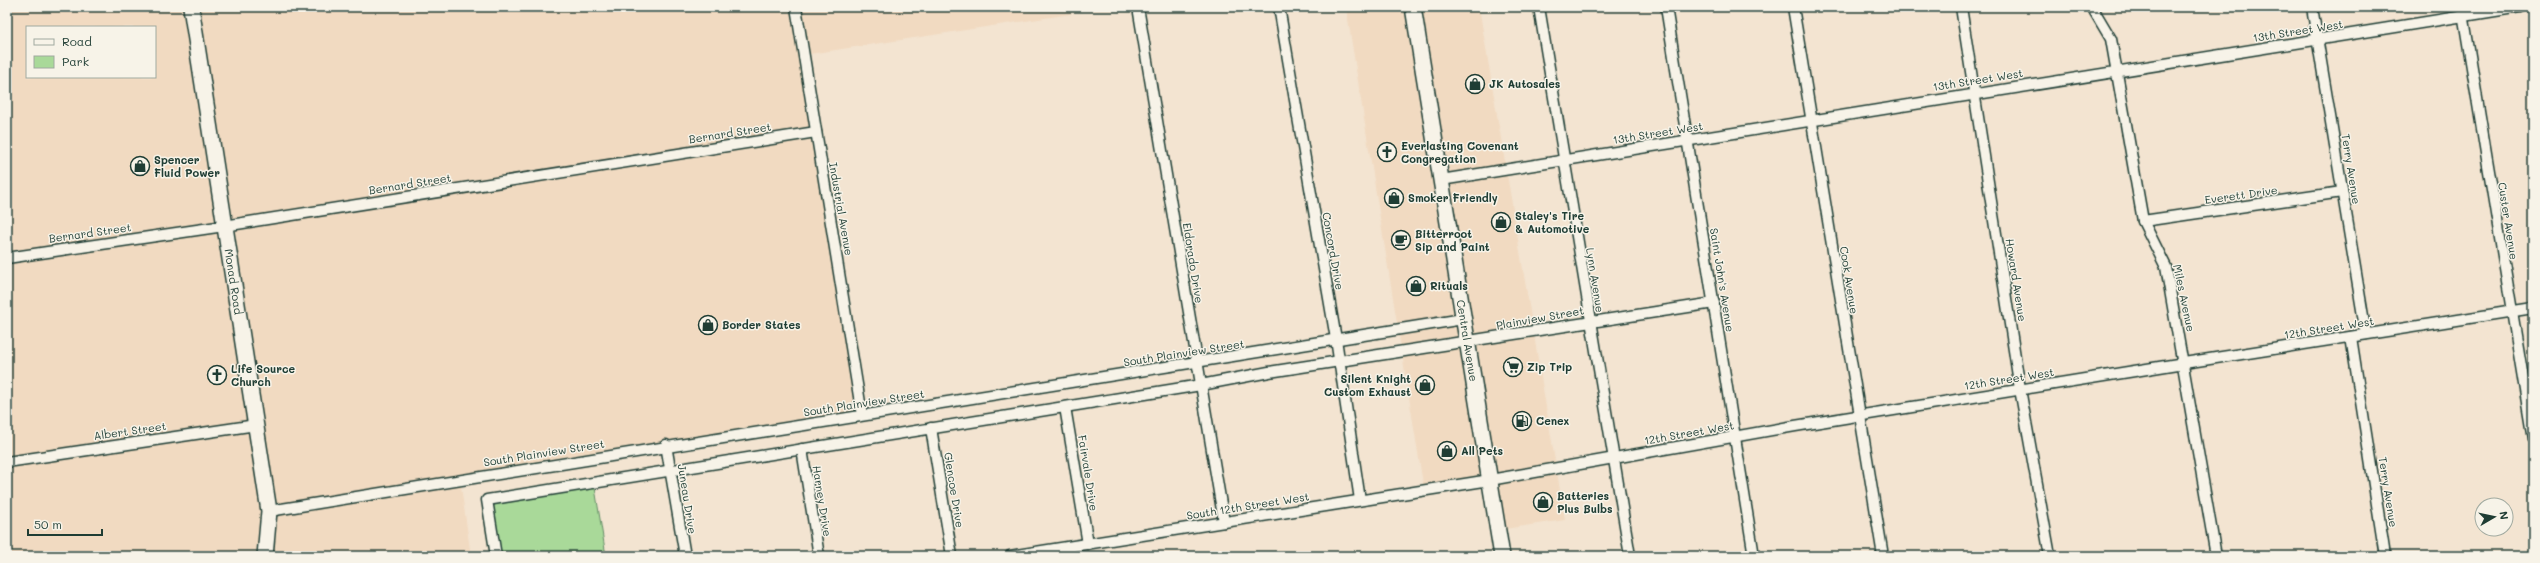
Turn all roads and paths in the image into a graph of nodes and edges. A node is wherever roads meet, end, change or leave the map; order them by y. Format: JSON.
{"nodes":[{"id":1,"x":190,"y":7,"type":"edge"},
{"id":2,"x":796,"y":7,"type":"edge"},
{"id":3,"x":1138,"y":7,"type":"edge"},
{"id":4,"x":1279,"y":7,"type":"edge"},
{"id":5,"x":1413,"y":7,"type":"edge"},
{"id":6,"x":1539,"y":7,"type":"edge"},
{"id":7,"x":1666,"y":7,"type":"edge"},
{"id":8,"x":1793,"y":7,"type":"edge"},
{"id":9,"x":1961,"y":7,"type":"edge"},
{"id":10,"x":2092,"y":7,"type":"edge"},
{"id":11,"x":2312,"y":7,"type":"edge"},
{"id":12,"x":2520,"y":7,"type":"edge"},
{"id":13,"x":2463,"y":12,"type":"edge"},
{"id":14,"x":2318,"y":41,"type":"junction"},
{"id":15,"x":2118,"y":71,"type":"junction"},
{"id":16,"x":1975,"y":93,"type":"junction"},
{"id":17,"x":1811,"y":119,"type":"junction"},
{"id":18,"x":816,"y":132,"type":"junction"},
{"id":19,"x":1688,"y":140,"type":"junction"},
{"id":20,"x":1564,"y":161,"type":"junction"},
{"id":21,"x":1441,"y":180,"type":"junction"},
{"id":22,"x":2342,"y":192,"type":"junction"},
{"id":23,"x":2143,"y":221,"type":"junction"},
{"id":24,"x":224,"y":226,"type":"junction"},
{"id":25,"x":7,"y":258,"type":"edge"},
{"id":26,"x":1714,"y":303,"type":"junction"},
{"id":27,"x":2533,"y":308,"type":"edge"},
{"id":28,"x":2510,"y":312,"type":"junction"},
{"id":29,"x":1463,"y":319,"type":"junction"},
{"id":30,"x":1590,"y":322,"type":"junction"},
{"id":31,"x":2366,"y":334,"type":"junction"},
{"id":32,"x":2351,"y":337,"type":"junction"},
{"id":33,"x":1336,"y":340,"type":"junction"},
{"id":34,"x":1466,"y":342,"type":"junction"},
{"id":35,"x":1197,"y":363,"type":"junction"},
{"id":36,"x":1339,"y":363,"type":"junction"},
{"id":37,"x":2184,"y":363,"type":"junction"},
{"id":38,"x":1201,"y":385,"type":"junction"},
{"id":39,"x":2020,"y":389,"type":"junction"},
{"id":40,"x":1065,"y":407,"type":"junction"},
{"id":41,"x":862,"y":415,"type":"junction"},
{"id":42,"x":1860,"y":416,"type":"junction"},
{"id":43,"x":256,"y":425,"type":"junction"},
{"id":44,"x":931,"y":428,"type":"junction"},
{"id":45,"x":1736,"y":437,"type":"junction"},
{"id":46,"x":2533,"y":439,"type":"edge"},
{"id":47,"x":666,"y":445,"type":"junction"},
{"id":48,"x":802,"y":449,"type":"junction"},
{"id":49,"x":1613,"y":458,"type":"junction"},
{"id":50,"x":7,"y":462,"type":"edge"},
{"id":51,"x":670,"y":470,"type":"junction"},
{"id":52,"x":1490,"y":480,"type":"junction"},
{"id":53,"x":1360,"y":500,"type":"junction"},
{"id":54,"x":269,"y":511,"type":"junction"},
{"id":55,"x":1224,"y":522,"type":"junction"},
{"id":56,"x":1088,"y":544,"type":"junction"},
{"id":57,"x":265,"y":556,"type":"edge"},
{"id":58,"x":496,"y":556,"type":"edge"},
{"id":59,"x":685,"y":556,"type":"edge"},
{"id":60,"x":819,"y":556,"type":"edge"},
{"id":61,"x":952,"y":556,"type":"edge"},
{"id":62,"x":1010,"y":556,"type":"edge"},
{"id":63,"x":1502,"y":556,"type":"edge"},
{"id":64,"x":1630,"y":556,"type":"edge"},
{"id":65,"x":1754,"y":556,"type":"edge"},
{"id":66,"x":1883,"y":556,"type":"edge"},
{"id":67,"x":2050,"y":556,"type":"edge"},
{"id":68,"x":2216,"y":556,"type":"edge"},
{"id":69,"x":2385,"y":556,"type":"edge"}],
"edges":[{"from":1,"to":24,"type":"main road","name":"Monad Road"},
{"from":2,"to":18,"type":"street","name":"Industrial Avenue"},
{"from":3,"to":35,"type":"street","name":"Eldorado Drive"},
{"from":4,"to":33,"type":"street","name":"Concord Drive"},
{"from":5,"to":21,"type":"main road","name":"Central Avenue"},
{"from":6,"to":20,"type":"street","name":"Lynn Avenue"},
{"from":7,"to":19,"type":"street","name":"Saint John's Avenue"},
{"from":8,"to":17,"type":"street","name":"Cook Avenue"},
{"from":9,"to":16,"type":"street","name":"Howard Avenue"},
{"from":10,"to":15,"type":"street","name":"Miles Avenue"},
{"from":11,"to":14,"type":"street","name":"Terry Avenue"},
{"from":12,"to":13,"type":"street","name":"13th Street West"},
{"from":13,"to":14,"type":"street","name":"13th Street West"},
{"from":13,"to":28,"type":"street","name":"Custer Avenue"},
{"from":14,"to":15,"type":"street","name":"13th Street West"},
{"from":14,"to":22,"type":"street","name":"Terry Avenue"},
{"from":15,"to":16,"type":"street","name":"13th Street West"},
{"from":15,"to":23,"type":"street","name":"Miles Avenue"},
{"from":16,"to":17,"type":"street","name":"13th Street West"},
{"from":16,"to":39,"type":"street","name":"Howard Avenue"},
{"from":17,"to":19,"type":"street","name":"13th Street West"},
{"from":17,"to":42,"type":"street","name":"Cook Avenue"},
{"from":18,"to":24,"type":"street","name":"Bernard Street"},
{"from":18,"to":41,"type":"street","name":"Industrial Avenue"},
{"from":19,"to":20,"type":"street","name":"13th Street West"},
{"from":19,"to":26,"type":"street","name":"Saint John's Avenue"},
{"from":20,"to":21,"type":"street","name":"13th Street West"},
{"from":20,"to":30,"type":"street","name":"Lynn Avenue"},
{"from":21,"to":29,"type":"main road","name":"Central Avenue"},
{"from":22,"to":23,"type":"street","name":"Everett Drive"},
{"from":22,"to":31,"type":"street","name":"Terry Avenue"},
{"from":23,"to":37,"type":"street","name":"Miles Avenue"},
{"from":24,"to":25,"type":"street","name":"Bernard Street"},
{"from":24,"to":43,"type":"main road","name":"Monad Road"},
{"from":26,"to":30,"type":"street","name":"Plainview Street"},
{"from":26,"to":45,"type":"street","name":"Saint John's Avenue"},
{"from":27,"to":28,"type":"street","name":"12th Street West"},
{"from":28,"to":31,"type":"street","name":"12th Street West"},
{"from":28,"to":46,"type":"street","name":"Custer Avenue"},
{"from":29,"to":33,"type":"street","name":"South Plainview Street"},
{"from":29,"to":34,"type":"main road","name":"Central Avenue"},
{"from":30,"to":34,"type":"street","name":"Plainview Street"},
{"from":30,"to":49,"type":"street","name":"Lynn Avenue"},
{"from":31,"to":32,"type":"street","name":"12th Street West"},
{"from":32,"to":37,"type":"street","name":"12th Street West"},
{"from":32,"to":69,"type":"street","name":"Terry Avenue"},
{"from":33,"to":35,"type":"street","name":"South Plainview Street"},
{"from":33,"to":36,"type":"street","name":"Concord Drive"},
{"from":34,"to":36,"type":"street"},
{"from":34,"to":52,"type":"main road","name":"Central Avenue"},
{"from":35,"to":38,"type":"street","name":"Eldorado Drive"},
{"from":35,"to":41,"type":"street","name":"South Plainview Street"},
{"from":36,"to":38,"type":"street"},
{"from":36,"to":53,"type":"street","name":"Concord Drive"},
{"from":37,"to":39,"type":"street","name":"12th Street West"},
{"from":37,"to":68,"type":"street","name":"Miles Avenue"},
{"from":38,"to":40,"type":"street"},
{"from":38,"to":55,"type":"street","name":"Eldorado Drive"},
{"from":39,"to":42,"type":"street","name":"12th Street West"},
{"from":39,"to":67,"type":"street","name":"Howard Avenue"},
{"from":40,"to":44,"type":"street"},
{"from":40,"to":56,"type":"street","name":"Fairvale Drive"},
{"from":41,"to":47,"type":"street","name":"South Plainview Street"},
{"from":42,"to":45,"type":"street","name":"12th Street West"},
{"from":42,"to":66,"type":"street","name":"Cook Avenue"},
{"from":43,"to":50,"type":"street","name":"Albert Street"},
{"from":43,"to":54,"type":"main road","name":"Monad Road"},
{"from":44,"to":48,"type":"street"},
{"from":44,"to":61,"type":"street","name":"Glencoe Drive"},
{"from":45,"to":49,"type":"street","name":"12th Street West"},
{"from":45,"to":65,"type":"street","name":"Saint John's Avenue"},
{"from":47,"to":51,"type":"street","name":"Juneau Drive"},
{"from":47,"to":54,"type":"street","name":"South Plainview Street"},
{"from":48,"to":51,"type":"street"},
{"from":48,"to":60,"type":"street","name":"Harney Drive"},
{"from":49,"to":52,"type":"street","name":"12th Street West"},
{"from":49,"to":64,"type":"street","name":"Lynn Avenue"},
{"from":51,"to":58,"type":"street"},
{"from":51,"to":59,"type":"street","name":"Juneau Drive"},
{"from":52,"to":53,"type":"street","name":"South 12th Street West"},
{"from":52,"to":63,"type":"main road","name":"Central Avenue"},
{"from":53,"to":55,"type":"street","name":"South 12th Street West"},
{"from":54,"to":57,"type":"main road","name":"Monad Road"},
{"from":55,"to":56,"type":"street","name":"South 12th Street West"},
{"from":56,"to":62,"type":"street","name":"South 12th Street West"}]}
